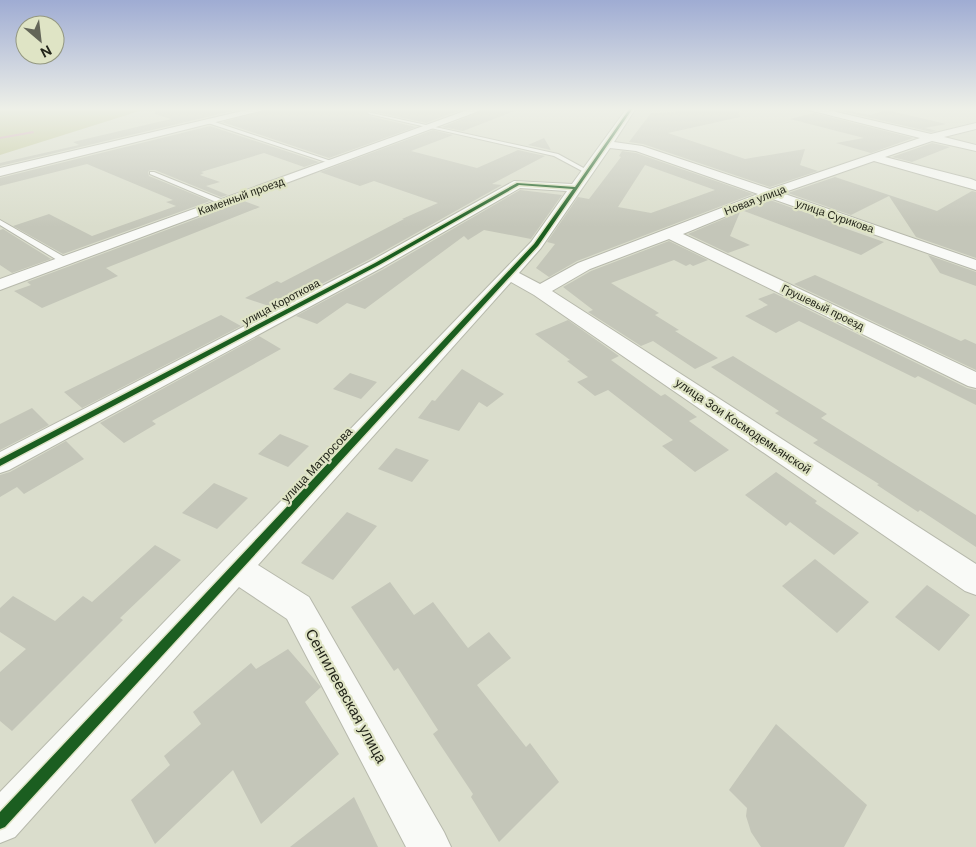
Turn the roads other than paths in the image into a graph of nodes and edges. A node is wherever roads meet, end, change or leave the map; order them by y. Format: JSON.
{"nodes":[{"id":1,"x":103,"y":148,"type":"edge"},
{"id":2,"x":289,"y":148,"type":"edge"},
{"id":3,"x":375,"y":148,"type":"edge"},
{"id":4,"x":523,"y":148,"type":"edge"},
{"id":5,"x":605,"y":148,"type":"edge"},
{"id":6,"x":634,"y":148,"type":"edge"},
{"id":7,"x":904,"y":148,"type":"edge"},
{"id":8,"x":875,"y":158,"type":"junction"},
{"id":9,"x":334,"y":162,"type":"junction"},
{"id":10,"x":0,"y":172,"type":"edge"},
{"id":11,"x":152,"y":174,"type":"dead end"},
{"id":12,"x":581,"y":179,"type":"junction"},
{"id":13,"x":976,"y":186,"type":"edge"},
{"id":14,"x":771,"y":193,"type":"junction"},
{"id":15,"x":224,"y":202,"type":"junction"},
{"id":16,"x":0,"y":222,"type":"edge"},
{"id":17,"x":670,"y":234,"type":"junction"},
{"id":18,"x":65,"y":261,"type":"junction"},
{"id":19,"x":976,"y":265,"type":"edge"},
{"id":20,"x":509,"y":274,"type":"junction"},
{"id":21,"x":0,"y":286,"type":"edge"},
{"id":22,"x":540,"y":291,"type":"junction"},
{"id":23,"x":976,"y":381,"type":"edge"},
{"id":24,"x":0,"y":462,"type":"edge"},
{"id":25,"x":237,"y":569,"type":"junction"},
{"id":26,"x":976,"y":581,"type":"edge"},
{"id":27,"x":0,"y":822,"type":"edge"},
{"id":28,"x":429,"y":847,"type":"edge"}],
"edges":[{"from":1,"to":10,"type":"street"},
{"from":2,"to":9,"type":"lane"},
{"from":3,"to":9,"type":"street","name":"Каменный проезд"},
{"from":4,"to":12,"type":"lane"},
{"from":5,"to":12,"type":"street","name":"улица Матросова"},
{"from":6,"to":14,"type":"street","name":"улица Сурикова"},
{"from":7,"to":8,"type":"street","name":"Новая улица"},
{"from":8,"to":13,"type":"street"},
{"from":8,"to":14,"type":"street","name":"Новая улица"},
{"from":9,"to":15,"type":"street","name":"Каменный проезд"},
{"from":11,"to":15,"type":"lane"},
{"from":12,"to":20,"type":"street","name":"улица Матросова"},
{"from":12,"to":24,"type":"street","name":"улица Короткова"},
{"from":14,"to":17,"type":"street","name":"Новая улица"},
{"from":14,"to":19,"type":"street","name":"улица Сурикова"},
{"from":15,"to":18,"type":"street","name":"Каменный проезд"},
{"from":16,"to":18,"type":"lane"},
{"from":17,"to":22,"type":"street","name":"Новая улица"},
{"from":17,"to":23,"type":"street","name":"Грушевый проезд"},
{"from":18,"to":21,"type":"street","name":"Каменный проезд"},
{"from":20,"to":22,"type":"street","name":"улица Зои Космодемьянской"},
{"from":20,"to":25,"type":"street","name":"улица Матросова"},
{"from":22,"to":26,"type":"street","name":"улица Зои Космодемьянской"},
{"from":25,"to":27,"type":"street","name":"улица Матросова"},
{"from":25,"to":28,"type":"street","name":"Сенгилеевская улица"}]}
